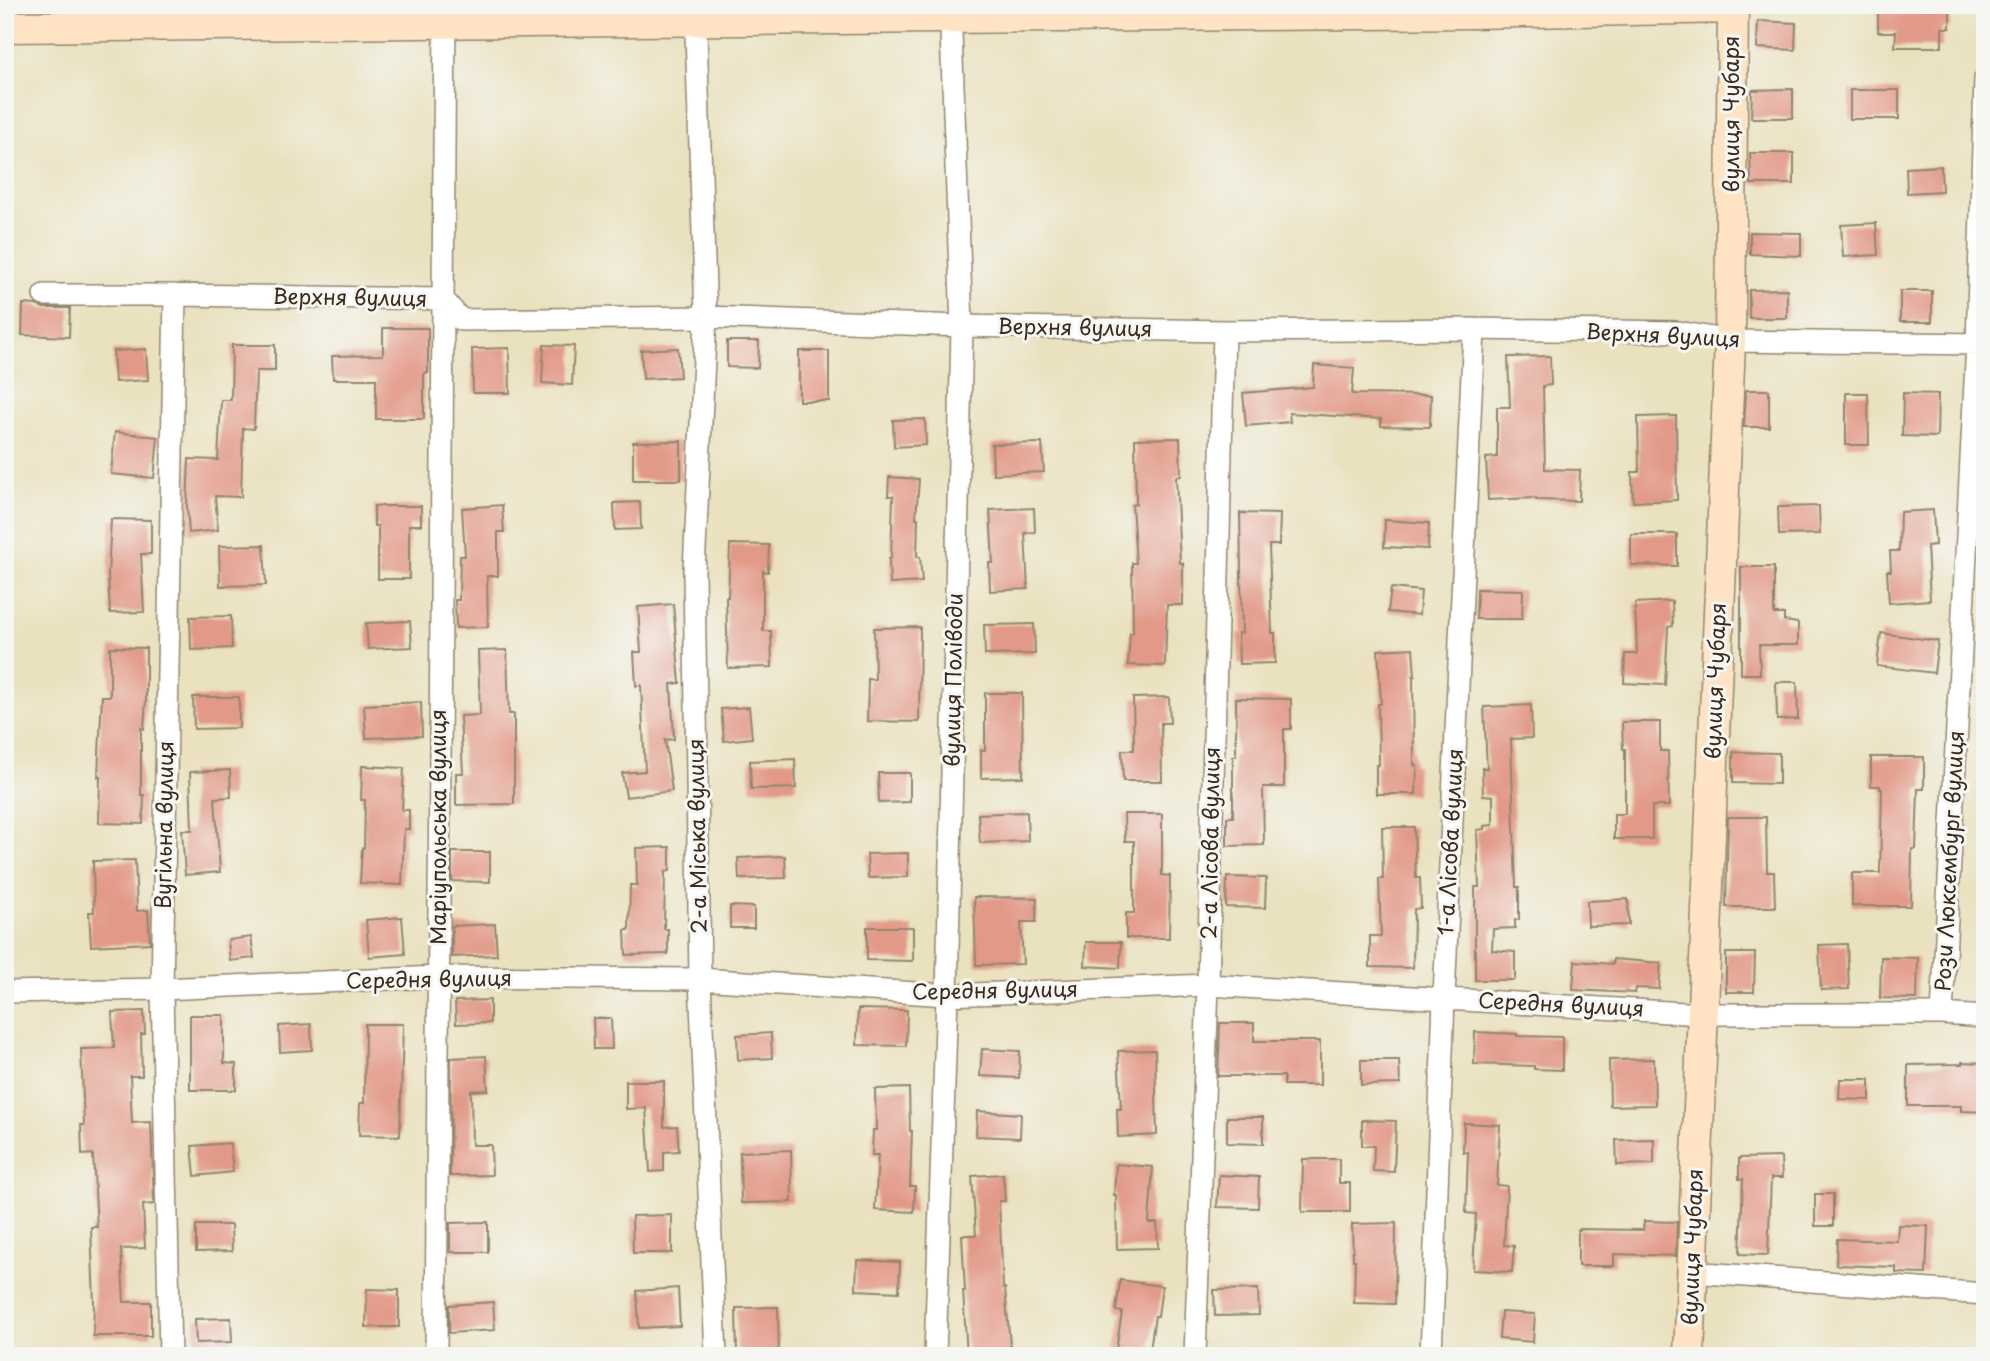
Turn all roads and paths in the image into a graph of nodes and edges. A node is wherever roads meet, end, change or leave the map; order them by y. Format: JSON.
{"nodes":[{"id":1,"x":1733,"y":7,"type":"edge"},
{"id":2,"x":1473,"y":9,"type":"edge"},
{"id":3,"x":1209,"y":10,"type":"edge"},
{"id":4,"x":950,"y":12,"type":"edge"},
{"id":5,"x":695,"y":13,"type":"edge"},
{"id":6,"x":445,"y":14,"type":"edge"},
{"id":7,"x":171,"y":15,"type":"edge"},
{"id":8,"x":5,"y":27,"type":"edge"},
{"id":9,"x":1985,"y":79,"type":"edge"},
{"id":10,"x":44,"y":295,"type":"dead end"},
{"id":11,"x":175,"y":295,"type":"junction"},
{"id":12,"x":443,"y":299,"type":"junction"},
{"id":13,"x":706,"y":317,"type":"junction"},
{"id":14,"x":962,"y":326,"type":"junction"},
{"id":15,"x":1474,"y":329,"type":"junction"},
{"id":16,"x":1224,"y":331,"type":"junction"},
{"id":17,"x":1730,"y":341,"type":"junction"},
{"id":18,"x":1981,"y":344,"type":"edge"},
{"id":19,"x":438,"y":978,"type":"junction"},
{"id":20,"x":700,"y":979,"type":"junction"},
{"id":21,"x":1208,"y":985,"type":"junction"},
{"id":22,"x":162,"y":989,"type":"junction"},
{"id":23,"x":5,"y":992,"type":"edge"},
{"id":24,"x":947,"y":995,"type":"junction"},
{"id":25,"x":1444,"y":998,"type":"junction"},
{"id":26,"x":1702,"y":1014,"type":"junction"},
{"id":27,"x":1942,"y":1014,"type":"junction"},
{"id":28,"x":1985,"y":1017,"type":"edge"},
{"id":29,"x":1692,"y":1272,"type":"junction"},
{"id":30,"x":1985,"y":1294,"type":"edge"},
{"id":31,"x":170,"y":1356,"type":"edge"},
{"id":32,"x":436,"y":1356,"type":"edge"},
{"id":33,"x":716,"y":1356,"type":"edge"},
{"id":34,"x":934,"y":1356,"type":"edge"},
{"id":35,"x":1195,"y":1356,"type":"edge"},
{"id":36,"x":1431,"y":1356,"type":"edge"},
{"id":37,"x":1689,"y":1356,"type":"edge"}],
"edges":[{"from":1,"to":2,"type":"street"},
{"from":1,"to":17,"type":"street","name":"вулиця Чубаря"},
{"from":2,"to":3,"type":"street"},
{"from":3,"to":4,"type":"street"},
{"from":4,"to":5,"type":"street"},
{"from":4,"to":14,"type":"street","name":"вулиця Поліводи"},
{"from":5,"to":6,"type":"street"},
{"from":5,"to":13,"type":"street","name":"2-а Міська вулиця"},
{"from":6,"to":7,"type":"street"},
{"from":6,"to":12,"type":"street","name":"Маріупольська вулиця"},
{"from":7,"to":8,"type":"street"},
{"from":9,"to":18,"type":"street","name":"Рози Люксембург вулиця"},
{"from":10,"to":11,"type":"street","name":"Верхня вулиця"},
{"from":11,"to":12,"type":"street","name":"Верхня вулиця"},
{"from":11,"to":22,"type":"street","name":"Вугільна вулиця"},
{"from":12,"to":13,"type":"street","name":"Верхня вулиця"},
{"from":12,"to":19,"type":"street","name":"Маріупольська вулиця"},
{"from":13,"to":14,"type":"street","name":"Верхня вулиця"},
{"from":13,"to":20,"type":"street","name":"2-а Міська вулиця"},
{"from":14,"to":16,"type":"street","name":"Верхня вулиця"},
{"from":14,"to":24,"type":"street","name":"вулиця Поліводи"},
{"from":15,"to":16,"type":"street","name":"Верхня вулиця"},
{"from":15,"to":17,"type":"street","name":"Верхня вулиця"},
{"from":15,"to":25,"type":"street","name":"1-а Лісова вулиця"},
{"from":16,"to":21,"type":"street","name":"2-а Лісова вулиця"},
{"from":17,"to":18,"type":"street","name":"Верхня вулиця"},
{"from":17,"to":26,"type":"street","name":"вулиця Чубаря"},
{"from":18,"to":27,"type":"street","name":"Рози Люксембург вулиця"},
{"from":19,"to":20,"type":"street","name":"Середня вулиця"},
{"from":19,"to":22,"type":"street","name":"Середня вулиця"},
{"from":19,"to":32,"type":"street","name":"Маріупольська вулиця"},
{"from":20,"to":24,"type":"street","name":"Середня вулиця"},
{"from":20,"to":33,"type":"street","name":"2-а Міська вулиця"},
{"from":21,"to":24,"type":"street","name":"Середня вулиця"},
{"from":21,"to":25,"type":"street","name":"Середня вулиця"},
{"from":21,"to":35,"type":"street","name":"2-а Лісова вулиця"},
{"from":22,"to":23,"type":"street","name":"Середня вулиця"},
{"from":22,"to":31,"type":"street","name":"Вугільна вулиця"},
{"from":24,"to":34,"type":"street","name":"вулиця Поліводи"},
{"from":25,"to":26,"type":"street","name":"Середня вулиця"},
{"from":25,"to":36,"type":"street","name":"1-а Лісова вулиця"},
{"from":26,"to":27,"type":"street","name":"Середня вулиця"},
{"from":26,"to":29,"type":"street","name":"вулиця Чубаря"},
{"from":27,"to":28,"type":"street","name":"Середня вулиця"},
{"from":29,"to":30,"type":"street"},
{"from":29,"to":37,"type":"street","name":"вулиця Чубаря"}]}
